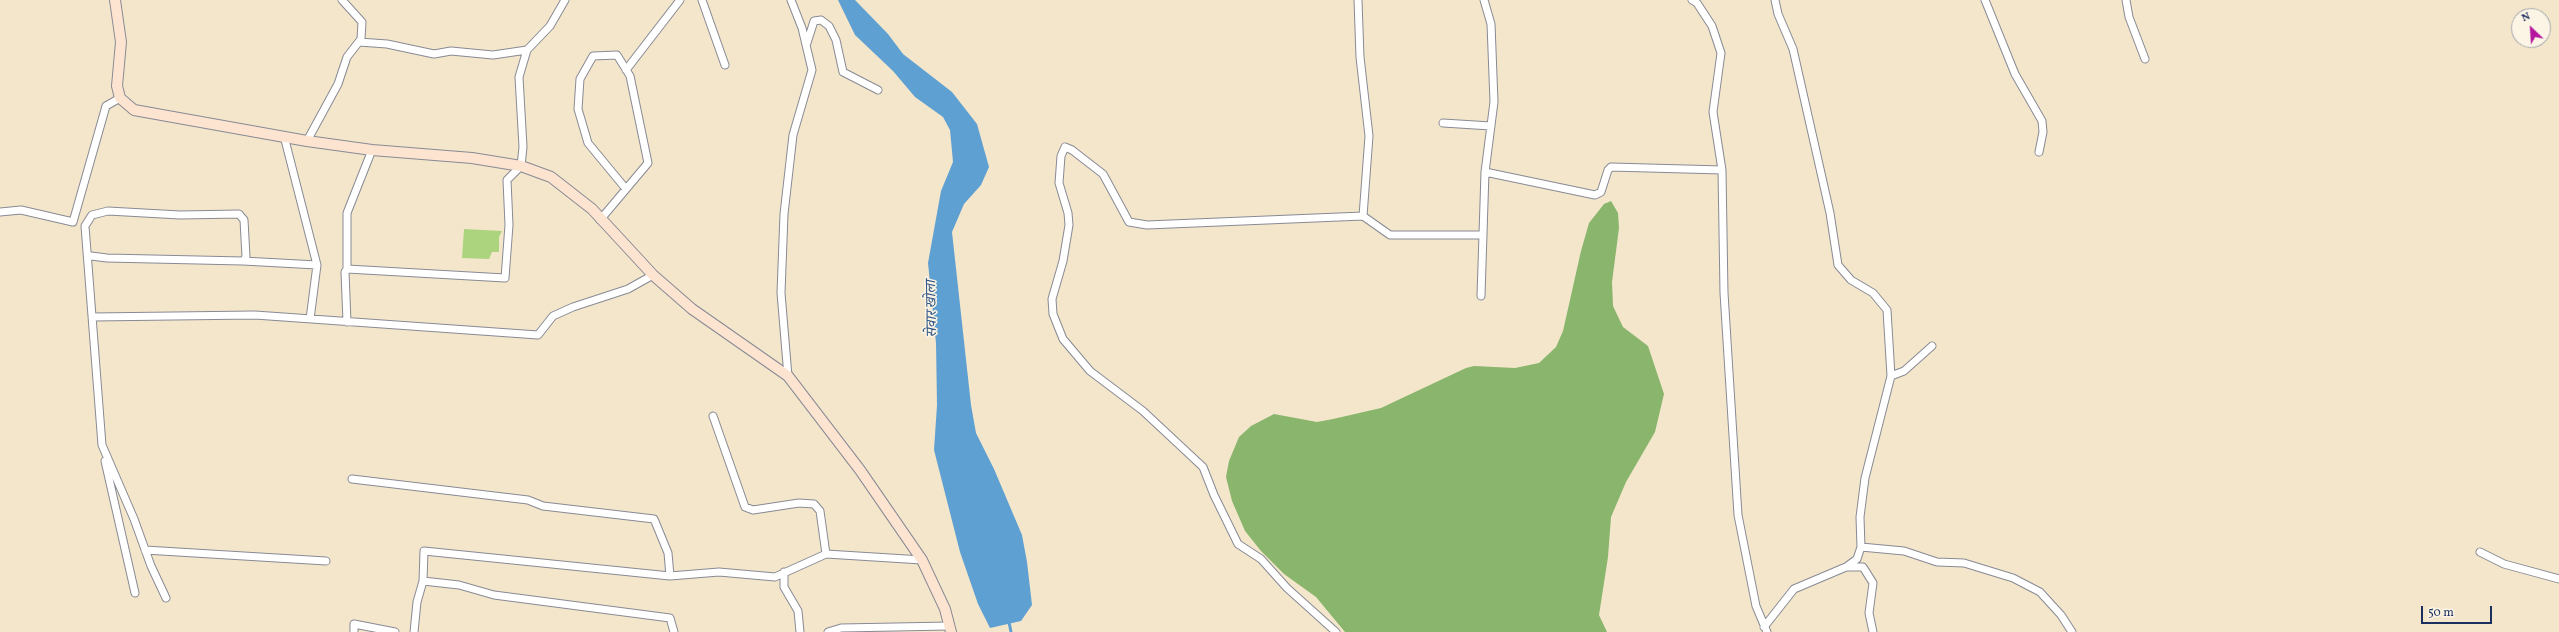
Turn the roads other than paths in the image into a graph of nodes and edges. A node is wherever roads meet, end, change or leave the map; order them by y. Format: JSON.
{"nodes":[{"id":1,"x":115,"y":0,"type":"edge"},
{"id":2,"x":342,"y":0,"type":"edge"},
{"id":3,"x":564,"y":0,"type":"edge"},
{"id":4,"x":680,"y":0,"type":"edge"},
{"id":5,"x":702,"y":0,"type":"edge"},
{"id":6,"x":791,"y":0,"type":"edge"},
{"id":7,"x":1358,"y":0,"type":"edge"},
{"id":8,"x":1484,"y":0,"type":"edge"},
{"id":9,"x":1776,"y":0,"type":"edge"},
{"id":10,"x":1985,"y":0,"type":"edge"},
{"id":11,"x":2126,"y":0,"type":"edge"},
{"id":12,"x":1696,"y":1,"type":"edge"},
{"id":13,"x":358,"y":42,"type":"junction"},
{"id":14,"x":807,"y":45,"type":"junction"},
{"id":15,"x":527,"y":50,"type":"junction"},
{"id":16,"x":2145,"y":59,"type":"dead end"},
{"id":17,"x":725,"y":65,"type":"dead end"},
{"id":18,"x":626,"y":70,"type":"junction"},
{"id":19,"x":878,"y":90,"type":"dead end"},
{"id":20,"x":120,"y":98,"type":"junction"},
{"id":21,"x":1443,"y":123,"type":"dead end"},
{"id":22,"x":1491,"y":126,"type":"junction"},
{"id":23,"x":284,"y":136,"type":"junction"},
{"id":24,"x":307,"y":141,"type":"junction"},
{"id":25,"x":372,"y":150,"type":"junction"},
{"id":26,"x":2039,"y":152,"type":"dead end"},
{"id":27,"x":521,"y":166,"type":"junction"},
{"id":28,"x":1722,"y":170,"type":"junction"},
{"id":29,"x":1485,"y":172,"type":"junction"},
{"id":30,"x":626,"y":189,"type":"junction"},
{"id":31,"x":0,"y":212,"type":"edge"},
{"id":32,"x":1363,"y":216,"type":"junction"},
{"id":33,"x":600,"y":220,"type":"junction"},
{"id":34,"x":1483,"y":235,"type":"junction"},
{"id":35,"x":91,"y":256,"type":"dead end"},
{"id":36,"x":243,"y":261,"type":"junction"},
{"id":37,"x":317,"y":265,"type":"junction"},
{"id":38,"x":347,"y":269,"type":"junction"},
{"id":39,"x":653,"y":275,"type":"junction"},
{"id":40,"x":1481,"y":296,"type":"dead end"},
{"id":41,"x":92,"y":317,"type":"junction"},
{"id":42,"x":310,"y":319,"type":"junction"},
{"id":43,"x":347,"y":322,"type":"junction"},
{"id":44,"x":1932,"y":346,"type":"dead end"},
{"id":45,"x":788,"y":376,"type":"junction"},
{"id":46,"x":1891,"y":376,"type":"junction"},
{"id":47,"x":713,"y":416,"type":"dead end"},
{"id":48,"x":102,"y":445,"type":"junction"},
{"id":49,"x":352,"y":479,"type":"dead end"},
{"id":50,"x":1861,"y":547,"type":"junction"},
{"id":51,"x":145,"y":550,"type":"junction"},
{"id":52,"x":2480,"y":552,"type":"dead end"},
{"id":53,"x":826,"y":554,"type":"junction"},
{"id":54,"x":922,"y":560,"type":"junction"},
{"id":55,"x":326,"y":561,"type":"dead end"},
{"id":56,"x":1846,"y":567,"type":"junction"},
{"id":57,"x":784,"y":572,"type":"junction"},
{"id":58,"x":670,"y":576,"type":"junction"},
{"id":59,"x":2559,"y":580,"type":"edge"},
{"id":60,"x":423,"y":581,"type":"junction"},
{"id":61,"x":135,"y":593,"type":"dead end"},
{"id":62,"x":166,"y":598,"type":"dead end"},
{"id":63,"x":950,"y":629,"type":"edge"},
{"id":64,"x":1766,"y":630,"type":"edge"},
{"id":65,"x":354,"y":632,"type":"edge"},
{"id":66,"x":395,"y":632,"type":"edge"},
{"id":67,"x":414,"y":632,"type":"edge"},
{"id":68,"x":674,"y":632,"type":"edge"},
{"id":69,"x":800,"y":632,"type":"edge"},
{"id":70,"x":828,"y":632,"type":"edge"},
{"id":71,"x":1336,"y":632,"type":"edge"},
{"id":72,"x":1873,"y":632,"type":"edge"},
{"id":73,"x":2072,"y":632,"type":"edge"}],
"edges":[{"from":1,"to":20,"type":"street"},
{"from":2,"to":13,"type":"street"},
{"from":3,"to":15,"type":"street"},
{"from":4,"to":18,"type":"street"},
{"from":5,"to":17,"type":"street"},
{"from":6,"to":14,"type":"street"},
{"from":7,"to":32,"type":"street"},
{"from":8,"to":22,"type":"street"},
{"from":9,"to":46,"type":"street"},
{"from":10,"to":26,"type":"street"},
{"from":11,"to":16,"type":"street"},
{"from":12,"to":28,"type":"street"},
{"from":13,"to":15,"type":"street"},
{"from":13,"to":24,"type":"street"},
{"from":14,"to":19,"type":"street"},
{"from":14,"to":45,"type":"street"},
{"from":15,"to":27,"type":"street"},
{"from":18,"to":30,"type":"street"},
{"from":18,"to":30,"type":"street"},
{"from":20,"to":23,"type":"street"},
{"from":20,"to":31,"type":"street"},
{"from":21,"to":22,"type":"street"},
{"from":22,"to":29,"type":"street"},
{"from":23,"to":24,"type":"street"},
{"from":23,"to":37,"type":"street"},
{"from":24,"to":25,"type":"street"},
{"from":25,"to":27,"type":"street"},
{"from":25,"to":38,"type":"street"},
{"from":27,"to":33,"type":"street"},
{"from":27,"to":38,"type":"street"},
{"from":28,"to":29,"type":"street"},
{"from":28,"to":64,"type":"street"},
{"from":29,"to":34,"type":"street"},
{"from":30,"to":33,"type":"street"},
{"from":32,"to":34,"type":"street"},
{"from":32,"to":71,"type":"street"},
{"from":33,"to":39,"type":"street"},
{"from":34,"to":40,"type":"street"},
{"from":35,"to":36,"type":"street"},
{"from":36,"to":37,"type":"street"},
{"from":36,"to":41,"type":"street"},
{"from":37,"to":42,"type":"street"},
{"from":38,"to":43,"type":"street"},
{"from":39,"to":43,"type":"street"},
{"from":39,"to":45,"type":"street"},
{"from":41,"to":42,"type":"street"},
{"from":41,"to":48,"type":"street"},
{"from":42,"to":43,"type":"street"},
{"from":44,"to":46,"type":"street"},
{"from":45,"to":54,"type":"street"},
{"from":46,"to":50,"type":"street"},
{"from":47,"to":53,"type":"street"},
{"from":48,"to":51,"type":"street"},
{"from":48,"to":61,"type":"street"},
{"from":49,"to":58,"type":"street"},
{"from":50,"to":56,"type":"street"},
{"from":50,"to":73,"type":"street"},
{"from":51,"to":55,"type":"street"},
{"from":51,"to":62,"type":"street"},
{"from":52,"to":59,"type":"street"},
{"from":53,"to":54,"type":"street"},
{"from":53,"to":57,"type":"street"},
{"from":54,"to":63,"type":"street"},
{"from":56,"to":64,"type":"street"},
{"from":56,"to":72,"type":"street"},
{"from":57,"to":58,"type":"street"},
{"from":57,"to":69,"type":"street"},
{"from":58,"to":60,"type":"street"},
{"from":60,"to":67,"type":"street"},
{"from":60,"to":68,"type":"street"},
{"from":63,"to":70,"type":"street"},
{"from":65,"to":66,"type":"street"}]}
